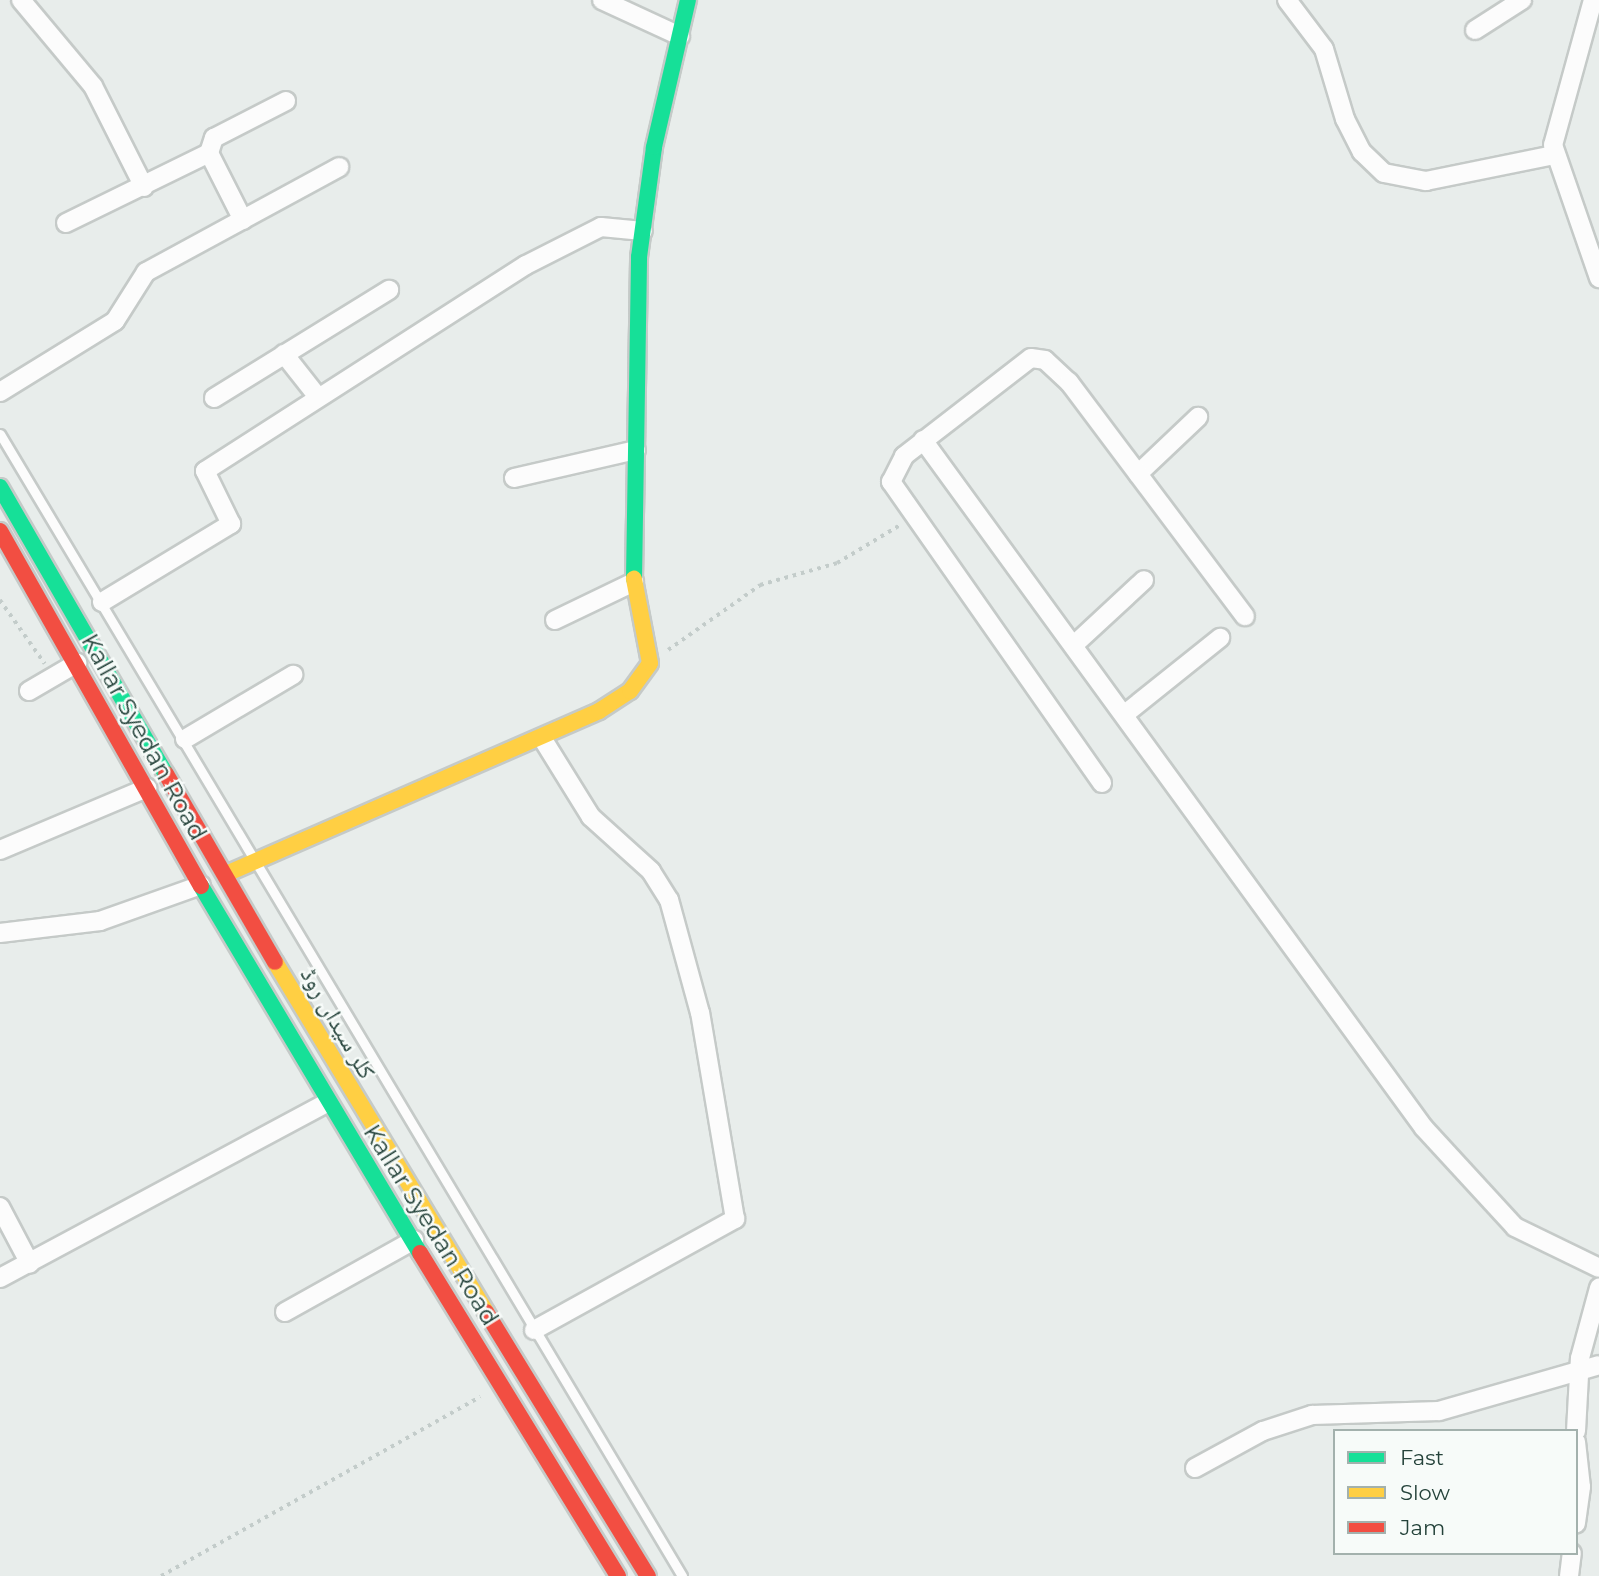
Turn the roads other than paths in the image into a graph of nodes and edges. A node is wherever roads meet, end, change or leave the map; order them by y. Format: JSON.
{"nodes":[{"id":1,"x":21,"y":0,"type":"edge"},
{"id":2,"x":602,"y":0,"type":"edge"},
{"id":3,"x":688,"y":0,"type":"edge"},
{"id":4,"x":1287,"y":0,"type":"edge"},
{"id":5,"x":1522,"y":0,"type":"edge"},
{"id":6,"x":1593,"y":0,"type":"edge"},
{"id":7,"x":1475,"y":30,"type":"dead end"},
{"id":8,"x":680,"y":36,"type":"junction"},
{"id":9,"x":286,"y":101,"type":"dead end"},
{"id":10,"x":209,"y":153,"type":"junction"},
{"id":11,"x":1554,"y":155,"type":"junction"},
{"id":12,"x":338,"y":167,"type":"dead end"},
{"id":13,"x":144,"y":187,"type":"junction"},
{"id":14,"x":243,"y":220,"type":"junction"},
{"id":15,"x":66,"y":223,"type":"dead end"},
{"id":16,"x":643,"y":231,"type":"junction"},
{"id":17,"x":1599,"y":278,"type":"edge"},
{"id":18,"x":389,"y":290,"type":"dead end"},
{"id":19,"x":284,"y":354,"type":"junction"},
{"id":20,"x":0,"y":392,"type":"edge"},
{"id":21,"x":318,"y":397,"type":"junction"},
{"id":22,"x":214,"y":398,"type":"dead end"},
{"id":23,"x":1198,"y":417,"type":"dead end"},
{"id":24,"x":0,"y":434,"type":"edge"},
{"id":25,"x":923,"y":440,"type":"junction"},
{"id":26,"x":636,"y":450,"type":"junction"},
{"id":27,"x":1138,"y":474,"type":"junction"},
{"id":28,"x":514,"y":478,"type":"dead end"},
{"id":29,"x":0,"y":487,"type":"edge"},
{"id":30,"x":0,"y":531,"type":"edge"},
{"id":31,"x":1144,"y":580,"type":"dead end"},
{"id":32,"x":634,"y":582,"type":"junction"},
{"id":33,"x":102,"y":602,"type":"junction"},
{"id":34,"x":1245,"y":616,"type":"dead end"},
{"id":35,"x":555,"y":620,"type":"dead end"},
{"id":36,"x":1220,"y":638,"type":"dead end"},
{"id":37,"x":1075,"y":645,"type":"junction"},
{"id":38,"x":77,"y":663,"type":"junction"},
{"id":39,"x":293,"y":675,"type":"dead end"},
{"id":40,"x":29,"y":691,"type":"dead end"},
{"id":41,"x":1125,"y":714,"type":"junction"},
{"id":42,"x":542,"y":738,"type":"junction"},
{"id":43,"x":185,"y":739,"type":"junction"},
{"id":44,"x":1102,"y":783,"type":"dead end"},
{"id":45,"x":147,"y":788,"type":"junction"},
{"id":46,"x":0,"y":850,"type":"edge"},
{"id":47,"x":257,"y":860,"type":"junction"},
{"id":48,"x":226,"y":874,"type":"junction"},
{"id":49,"x":201,"y":885,"type":"junction"},
{"id":50,"x":0,"y":933,"type":"edge"},
{"id":51,"x":328,"y":1102,"type":"junction"},
{"id":52,"x":0,"y":1207,"type":"edge"},
{"id":53,"x":8,"y":1237,"type":"edge"},
{"id":54,"x":414,"y":1240,"type":"junction"},
{"id":55,"x":30,"y":1264,"type":"junction"},
{"id":56,"x":1599,"y":1268,"type":"edge"},
{"id":57,"x":0,"y":1278,"type":"edge"},
{"id":58,"x":1599,"y":1288,"type":"edge"},
{"id":59,"x":285,"y":1312,"type":"dead end"},
{"id":60,"x":534,"y":1330,"type":"junction"},
{"id":61,"x":1599,"y":1365,"type":"edge"},
{"id":62,"x":1578,"y":1374,"type":"junction"},
{"id":63,"x":1576,"y":1429,"type":"edge"},
{"id":64,"x":1195,"y":1468,"type":"dead end"},
{"id":65,"x":1572,"y":1555,"type":"edge"},
{"id":66,"x":618,"y":1576,"type":"edge"},
{"id":67,"x":648,"y":1576,"type":"edge"},
{"id":68,"x":682,"y":1576,"type":"edge"},
{"id":69,"x":1569,"y":1576,"type":"edge"}],
"edges":[{"from":1,"to":13,"type":"street"},
{"from":2,"to":8,"type":"street"},
{"from":3,"to":8,"type":"main road"},
{"from":4,"to":11,"type":"street"},
{"from":5,"to":7,"type":"street"},
{"from":6,"to":11,"type":"street"},
{"from":8,"to":16,"type":"main road"},
{"from":9,"to":10,"type":"street"},
{"from":10,"to":13,"type":"street"},
{"from":10,"to":14,"type":"street"},
{"from":11,"to":17,"type":"street"},
{"from":12,"to":14,"type":"street"},
{"from":13,"to":15,"type":"street"},
{"from":14,"to":20,"type":"street"},
{"from":16,"to":21,"type":"street"},
{"from":16,"to":26,"type":"main road"},
{"from":18,"to":19,"type":"street"},
{"from":19,"to":21,"type":"street"},
{"from":19,"to":22,"type":"street"},
{"from":21,"to":33,"type":"street"},
{"from":23,"to":27,"type":"street"},
{"from":24,"to":33,"type":"lane"},
{"from":25,"to":27,"type":"street"},
{"from":25,"to":37,"type":"street"},
{"from":25,"to":44,"type":"street"},
{"from":26,"to":28,"type":"street"},
{"from":26,"to":32,"type":"main road"},
{"from":27,"to":34,"type":"street"},
{"from":29,"to":48,"type":"main road","name":"کلر سیداں روڈ"},
{"from":30,"to":38,"type":"main road","name":"Kallar Syedan Road"},
{"from":31,"to":37,"type":"street"},
{"from":32,"to":35,"type":"street"},
{"from":32,"to":42,"type":"main road"},
{"from":33,"to":43,"type":"lane"},
{"from":36,"to":41,"type":"street"},
{"from":37,"to":41,"type":"street"},
{"from":38,"to":40,"type":"street"},
{"from":38,"to":45,"type":"main road","name":"Kallar Syedan Road"},
{"from":39,"to":43,"type":"street"},
{"from":41,"to":56,"type":"street"},
{"from":42,"to":47,"type":"main road"},
{"from":42,"to":60,"type":"street"},
{"from":43,"to":47,"type":"lane"},
{"from":45,"to":46,"type":"street"},
{"from":45,"to":49,"type":"main road","name":"Kallar Syedan Road"},
{"from":47,"to":48,"type":"main road"},
{"from":47,"to":60,"type":"lane"},
{"from":48,"to":67,"type":"main road","name":"کلر سیداں روڈ"},
{"from":49,"to":50,"type":"street"},
{"from":49,"to":51,"type":"main road","name":"Kallar Syedan Road"},
{"from":51,"to":54,"type":"main road","name":"Kallar Syedan Road"},
{"from":51,"to":55,"type":"street"},
{"from":52,"to":53,"type":"street"},
{"from":53,"to":55,"type":"street"},
{"from":54,"to":59,"type":"street"},
{"from":54,"to":66,"type":"main road","name":"Kallar Syedan Road"},
{"from":55,"to":57,"type":"street"},
{"from":58,"to":62,"type":"street"},
{"from":60,"to":68,"type":"lane"},
{"from":61,"to":62,"type":"street"},
{"from":62,"to":63,"type":"street"},
{"from":62,"to":64,"type":"street"},
{"from":65,"to":69,"type":"street"}]}
